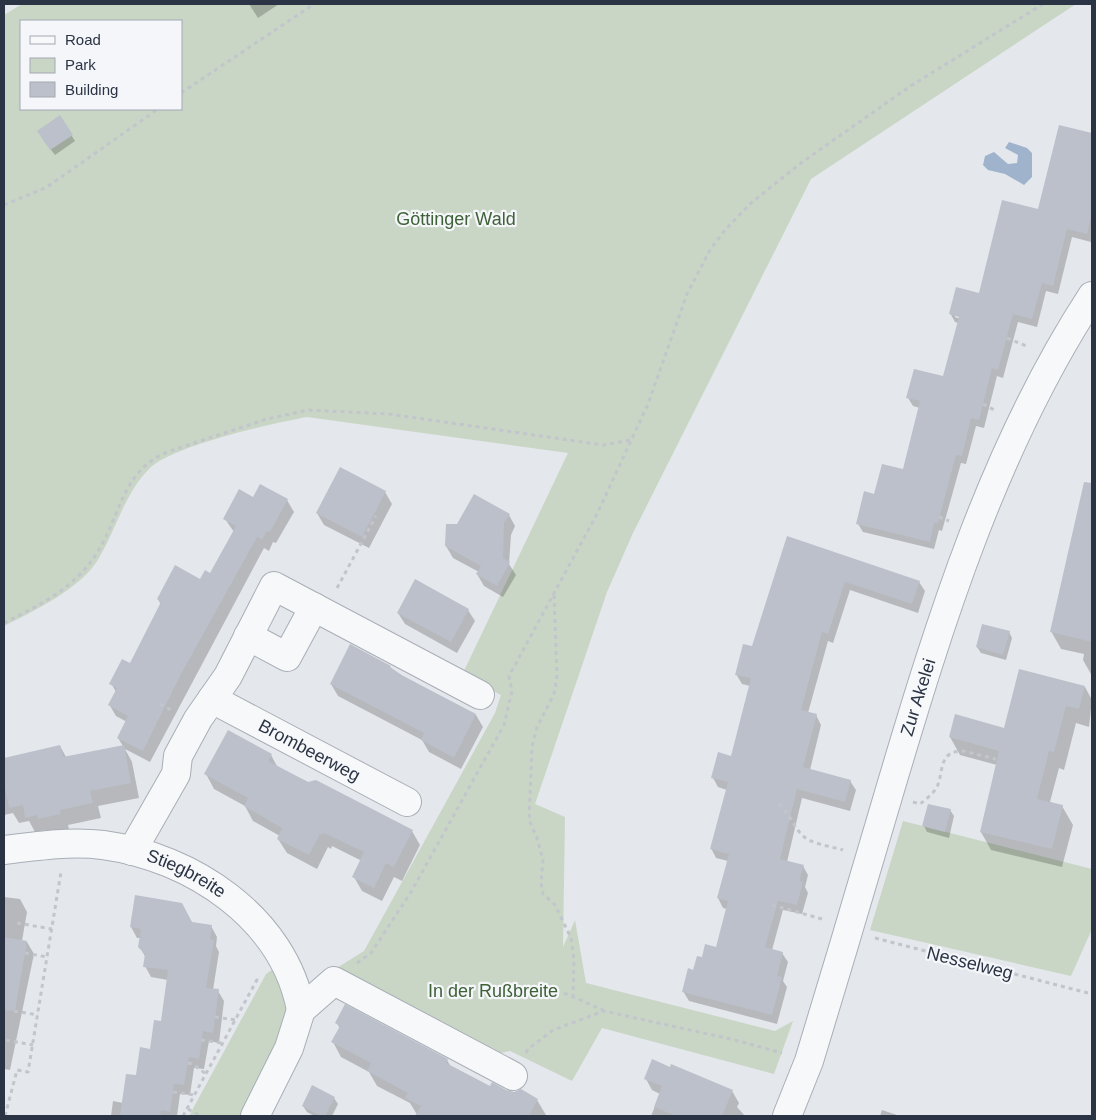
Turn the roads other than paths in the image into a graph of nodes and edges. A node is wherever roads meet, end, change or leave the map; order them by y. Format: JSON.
{"nodes":[{"id":1,"x":1092,"y":296,"type":"edge"},
{"id":2,"x":316,"y":608,"type":"junction"},
{"id":3,"x":248,"y":636,"type":"junction"},
{"id":4,"x":480,"y":695,"type":"dead end"},
{"id":5,"x":212,"y":698,"type":"junction"},
{"id":6,"x":407,"y":802,"type":"dead end"},
{"id":7,"x":4,"y":850,"type":"edge"},
{"id":8,"x":132,"y":851,"type":"junction"},
{"id":9,"x":300,"y":1010,"type":"junction"},
{"id":10,"x":513,"y":1076,"type":"road end"},
{"id":11,"x":255,"y":1116,"type":"edge"},
{"id":12,"x":787,"y":1116,"type":"edge"}],
"edges":[{"from":1,"to":12,"type":"street","name":"Zur Akelei"},
{"from":2,"to":3,"type":"street"},
{"from":2,"to":3,"type":"street"},
{"from":2,"to":4,"type":"street"},
{"from":3,"to":5,"type":"street"},
{"from":5,"to":6,"type":"street","name":"Brombeerweg"},
{"from":5,"to":8,"type":"street"},
{"from":7,"to":8,"type":"street","name":"Stiegbreite"},
{"from":8,"to":9,"type":"street","name":"Stiegbreite"},
{"from":9,"to":10,"type":"street"},
{"from":9,"to":11,"type":"street"}]}
